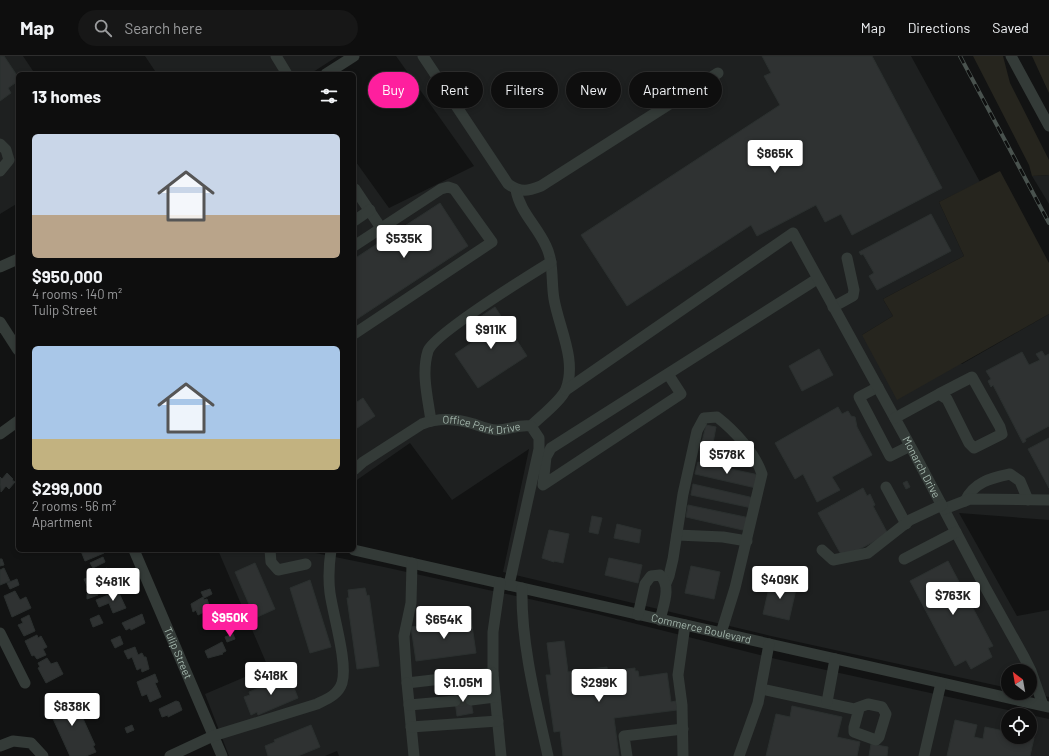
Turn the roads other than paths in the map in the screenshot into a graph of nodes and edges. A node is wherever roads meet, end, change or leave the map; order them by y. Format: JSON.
{"nodes":[{"id":1,"x":276,"y":56,"type":"edge"},
{"id":2,"x":354,"y":56,"type":"edge"},
{"id":3,"x":423,"y":56,"type":"edge"},
{"id":4,"x":1011,"y":56,"type":"edge"},
{"id":5,"x":286,"y":72,"type":"edge"},
{"id":6,"x":329,"y":72,"type":"edge"},
{"id":7,"x":663,"y":108,"type":"edge"},
{"id":8,"x":1049,"y":126,"type":"edge"},
{"id":9,"x":0,"y":144,"type":"edge"},
{"id":10,"x":0,"y":171,"type":"edge"},
{"id":11,"x":356,"y":190,"type":"edge"},
{"id":12,"x":516,"y":190,"type":"junction"},
{"id":13,"x":370,"y":210,"type":"junction"},
{"id":14,"x":356,"y":220,"type":"edge"},
{"id":15,"x":381,"y":228,"type":"junction"},
{"id":16,"x":356,"y":245,"type":"edge"},
{"id":17,"x":847,"y":258,"type":"dead end"},
{"id":18,"x":16,"y":259,"type":"edge"},
{"id":19,"x":551,"y":262,"type":"junction"},
{"id":20,"x":0,"y":266,"type":"edge"},
{"id":21,"x":817,"y":279,"type":"junction"},
{"id":22,"x":833,"y":307,"type":"junction"},
{"id":23,"x":0,"y":322,"type":"edge"},
{"id":24,"x":356,"y":333,"type":"edge"},
{"id":25,"x":16,"y":347,"type":"edge"},
{"id":26,"x":668,"y":374,"type":"junction"},
{"id":27,"x":878,"y":387,"type":"junction"},
{"id":28,"x":566,"y":390,"type":"junction"},
{"id":29,"x":939,"y":394,"type":"junction"},
{"id":30,"x":895,"y":418,"type":"junction"},
{"id":31,"x":431,"y":421,"type":"junction"},
{"id":32,"x":16,"y":422,"type":"edge"},
{"id":33,"x":531,"y":426,"type":"junction"},
{"id":34,"x":0,"y":434,"type":"edge"},
{"id":35,"x":910,"y":446,"type":"junction"},
{"id":36,"x":356,"y":469,"type":"edge"},
{"id":37,"x":886,"y":487,"type":"dead end"},
{"id":38,"x":1028,"y":500,"type":"junction"},
{"id":39,"x":1049,"y":500,"type":"edge"},
{"id":40,"x":965,"y":501,"type":"junction"},
{"id":41,"x":943,"y":507,"type":"junction"},
{"id":42,"x":906,"y":524,"type":"junction"},
{"id":43,"x":956,"y":532,"type":"junction"},
{"id":44,"x":677,"y":535,"type":"junction"},
{"id":45,"x":747,"y":541,"type":"junction"},
{"id":46,"x":356,"y":550,"type":"edge"},
{"id":47,"x":822,"y":550,"type":"dead end"},
{"id":48,"x":135,"y":552,"type":"edge"},
{"id":49,"x":270,"y":552,"type":"edge"},
{"id":50,"x":331,"y":552,"type":"edge"},
{"id":51,"x":904,"y":559,"type":"dead end"},
{"id":52,"x":412,"y":563,"type":"junction"},
{"id":53,"x":306,"y":564,"type":"dead end"},
{"id":54,"x":666,"y":582,"type":"junction"},
{"id":55,"x":504,"y":584,"type":"junction"},
{"id":56,"x":522,"y":588,"type":"junction"},
{"id":57,"x":638,"y":615,"type":"junction"},
{"id":58,"x":660,"y":620,"type":"junction"},
{"id":59,"x":685,"y":625,"type":"junction"},
{"id":60,"x":0,"y":633,"type":"edge"},
{"id":61,"x":721,"y":633,"type":"junction"},
{"id":62,"x":769,"y":644,"type":"junction"},
{"id":63,"x":835,"y":659,"type":"junction"},
{"id":64,"x":493,"y":673,"type":"junction"},
{"id":65,"x":26,"y":683,"type":"dead end"},
{"id":66,"x":407,"y":683,"type":"junction"},
{"id":67,"x":941,"y":683,"type":"junction"},
{"id":68,"x":761,"y":689,"type":"junction"},
{"id":69,"x":495,"y":697,"type":"junction"},
{"id":70,"x":471,"y":700,"type":"tunnel mouth"},
{"id":71,"x":455,"y":701,"type":"tunnel mouth"},
{"id":72,"x":826,"y":702,"type":"junction"},
{"id":73,"x":409,"y":705,"type":"junction"},
{"id":74,"x":1046,"y":706,"type":"edge"},
{"id":75,"x":859,"y":709,"type":"dead end"},
{"id":76,"x":498,"y":721,"type":"junction"},
{"id":77,"x":411,"y":727,"type":"junction"},
{"id":78,"x":683,"y":729,"type":"junction"},
{"id":79,"x":213,"y":736,"type":"junction"},
{"id":80,"x":0,"y":746,"type":"edge"},
{"id":81,"x":43,"y":756,"type":"edge"},
{"id":82,"x":170,"y":756,"type":"edge"},
{"id":83,"x":222,"y":756,"type":"edge"},
{"id":84,"x":414,"y":756,"type":"edge"},
{"id":85,"x":502,"y":756,"type":"edge"},
{"id":86,"x":548,"y":756,"type":"edge"},
{"id":87,"x":627,"y":756,"type":"edge"},
{"id":88,"x":683,"y":756,"type":"edge"},
{"id":89,"x":739,"y":756,"type":"edge"},
{"id":90,"x":924,"y":756,"type":"edge"}],
"edges":[{"from":1,"to":5,"type":"street"},
{"from":2,"to":6,"type":"street"},
{"from":3,"to":12,"type":"street"},
{"from":4,"to":8,"type":"street"},
{"from":7,"to":12,"type":"street"},
{"from":9,"to":10,"type":"street"},
{"from":11,"to":13,"type":"street"},
{"from":12,"to":19,"type":"street"},
{"from":13,"to":14,"type":"street"},
{"from":13,"to":15,"type":"street"},
{"from":15,"to":16,"type":"street"},
{"from":15,"to":24,"type":"street"},
{"from":17,"to":22,"type":"street"},
{"from":18,"to":20,"type":"street"},
{"from":19,"to":28,"type":"street"},
{"from":19,"to":31,"type":"street"},
{"from":21,"to":22,"type":"street","name":"Monarch Drive"},
{"from":21,"to":26,"type":"street"},
{"from":21,"to":28,"type":"street","name":"Monarch Drive"},
{"from":22,"to":27,"type":"street","name":"Monarch Drive"},
{"from":23,"to":25,"type":"street"},
{"from":26,"to":26,"type":"street"},
{"from":27,"to":30,"type":"street","name":"Monarch Drive"},
{"from":27,"to":35,"type":"street"},
{"from":28,"to":33,"type":"street"},
{"from":29,"to":29,"type":"street"},
{"from":29,"to":30,"type":"street"},
{"from":30,"to":35,"type":"street","name":"Monarch Drive"},
{"from":31,"to":33,"type":"street","name":"Office Park Drive"},
{"from":31,"to":36,"type":"street","name":"Office Park Drive"},
{"from":32,"to":34,"type":"street"},
{"from":33,"to":55,"type":"street","name":"Office Park Drive"},
{"from":35,"to":41,"type":"street","name":"Monarch Drive"},
{"from":37,"to":42,"type":"street"},
{"from":38,"to":39,"type":"street"},
{"from":38,"to":40,"type":"street"},
{"from":38,"to":40,"type":"street"},
{"from":40,"to":41,"type":"street"},
{"from":41,"to":42,"type":"street"},
{"from":41,"to":43,"type":"street","name":"Monarch Drive"},
{"from":42,"to":47,"type":"street"},
{"from":43,"to":51,"type":"street"},
{"from":43,"to":74,"type":"street","name":"Monarch Drive"},
{"from":44,"to":45,"type":"street"},
{"from":44,"to":45,"type":"street"},
{"from":44,"to":54,"type":"street"},
{"from":45,"to":61,"type":"street"},
{"from":46,"to":52,"type":"street","name":"Commerce Boulevard"},
{"from":48,"to":79,"type":"street","name":"Tulip Street"},
{"from":49,"to":53,"type":"street"},
{"from":50,"to":79,"type":"street"},
{"from":52,"to":55,"type":"street","name":"Commerce Boulevard"},
{"from":52,"to":66,"type":"street"},
{"from":54,"to":57,"type":"street"},
{"from":54,"to":58,"type":"street"},
{"from":55,"to":56,"type":"street","name":"Commerce Boulevard"},
{"from":55,"to":64,"type":"street","name":"Office Park Drive"},
{"from":56,"to":57,"type":"street","name":"Commerce Boulevard"},
{"from":56,"to":86,"type":"street"},
{"from":57,"to":58,"type":"street","name":"Commerce Boulevard"},
{"from":58,"to":59,"type":"street","name":"Commerce Boulevard"},
{"from":59,"to":61,"type":"street","name":"Commerce Boulevard"},
{"from":59,"to":78,"type":"street"},
{"from":60,"to":65,"type":"street"},
{"from":61,"to":62,"type":"street","name":"Commerce Boulevard"},
{"from":62,"to":63,"type":"street","name":"Commerce Boulevard"},
{"from":62,"to":68,"type":"street"},
{"from":63,"to":67,"type":"street","name":"Commerce Boulevard"},
{"from":63,"to":72,"type":"street"},
{"from":64,"to":66,"type":"street"},
{"from":64,"to":69,"type":"street","name":"Office Park Drive"},
{"from":66,"to":73,"type":"street"},
{"from":67,"to":74,"type":"street","name":"Commerce Boulevard"},
{"from":67,"to":90,"type":"street"},
{"from":68,"to":72,"type":"street"},
{"from":68,"to":89,"type":"street"},
{"from":69,"to":70,"type":"street"},
{"from":69,"to":76,"type":"street","name":"Office Park Drive"},
{"from":71,"to":73,"type":"street"},
{"from":72,"to":75,"type":"street"},
{"from":73,"to":77,"type":"street"},
{"from":76,"to":77,"type":"street"},
{"from":76,"to":85,"type":"street","name":"Office Park Drive"},
{"from":77,"to":84,"type":"street"},
{"from":78,"to":87,"type":"street"},
{"from":78,"to":88,"type":"street"},
{"from":79,"to":82,"type":"street"},
{"from":79,"to":83,"type":"street","name":"Tulip Street"},
{"from":80,"to":81,"type":"street"}]}
